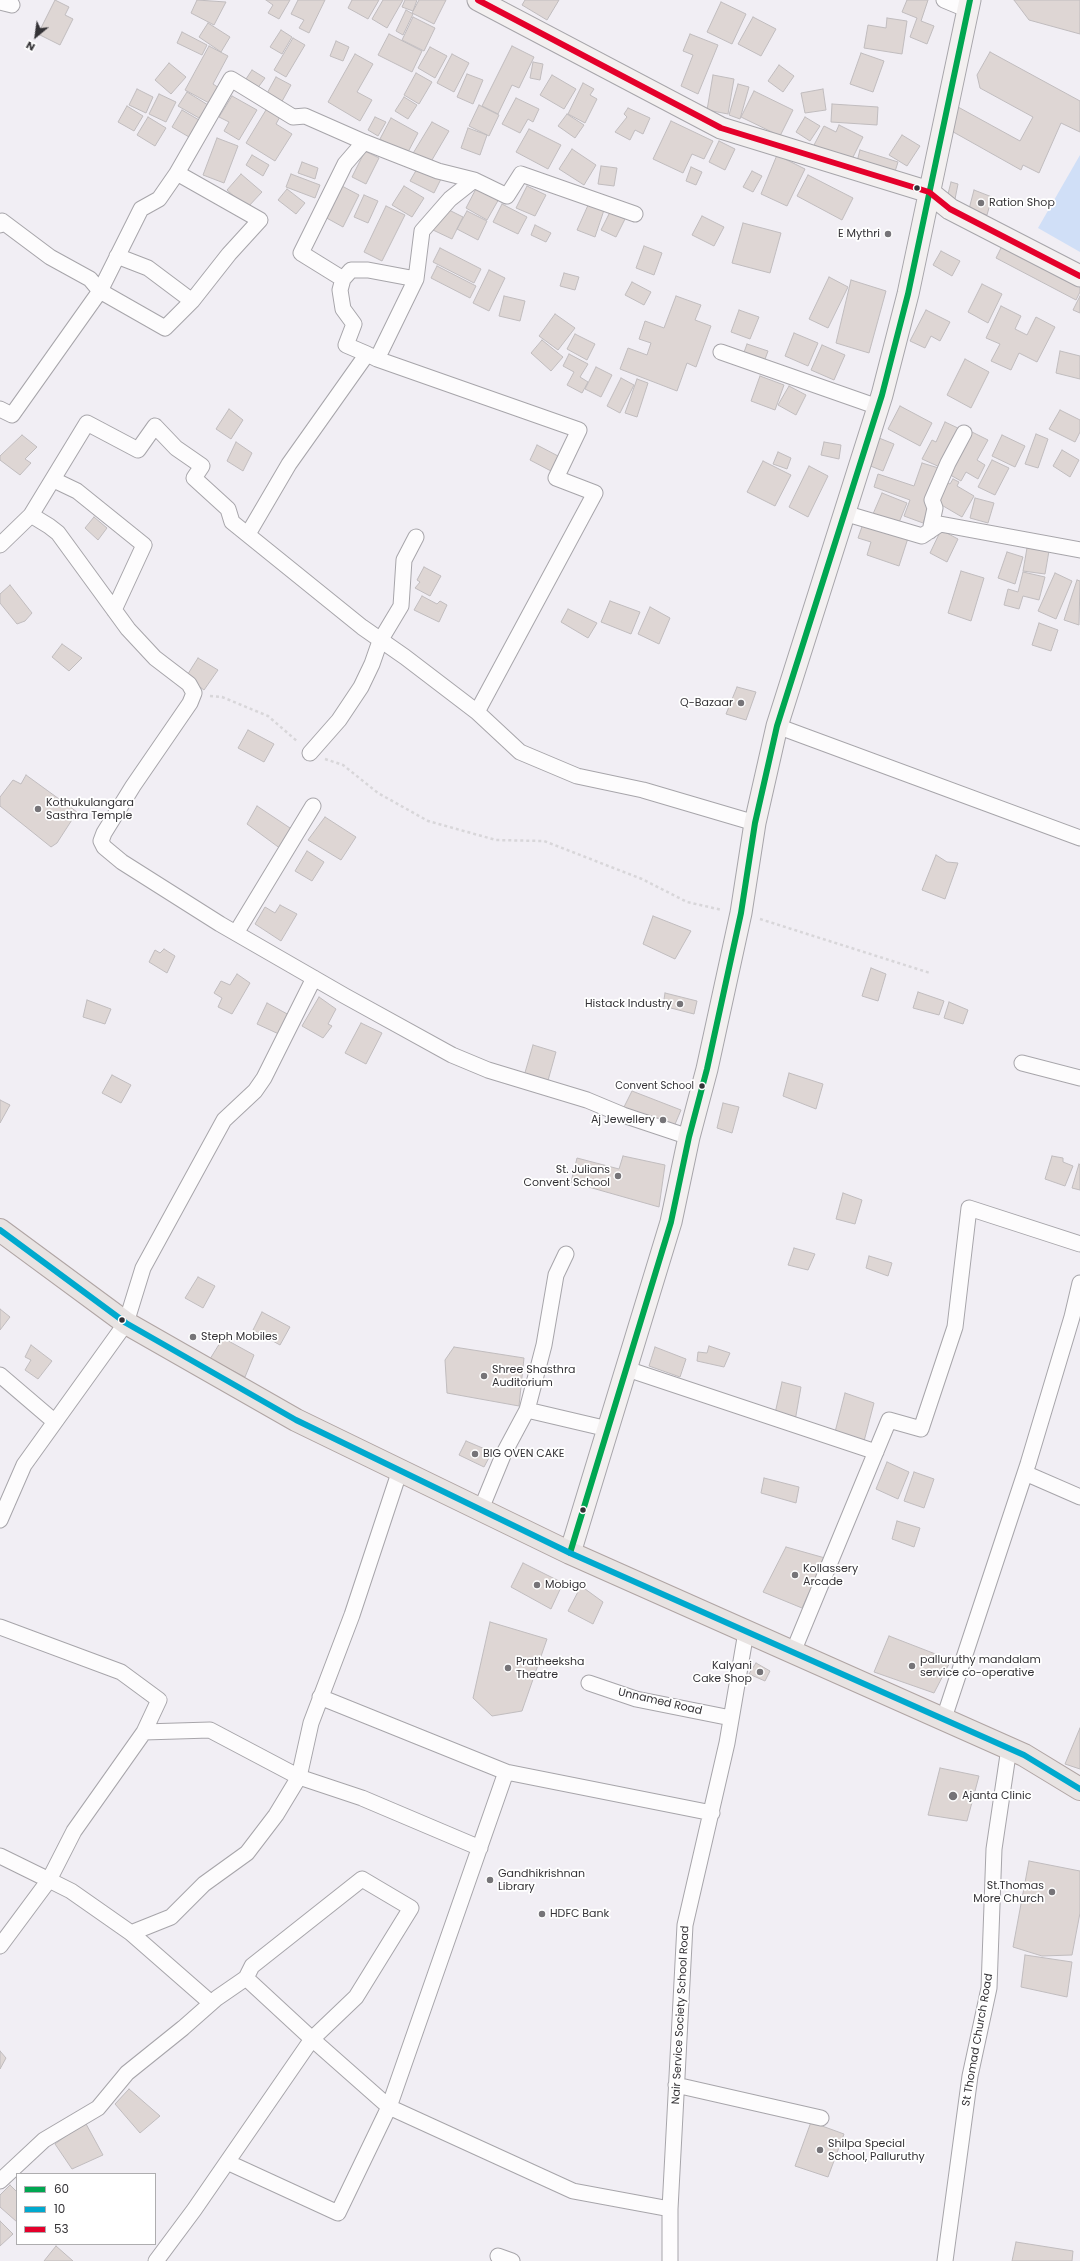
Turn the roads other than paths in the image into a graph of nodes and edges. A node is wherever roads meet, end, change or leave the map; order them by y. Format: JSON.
{"nodes":[{"id":1,"x":478,"y":0,"type":"edge"},
{"id":2,"x":944,"y":0,"type":"edge"},
{"id":3,"x":969,"y":5,"type":"edge"},
{"id":4,"x":364,"y":142,"type":"junction"},
{"id":5,"x":177,"y":173,"type":"junction"},
{"id":6,"x":474,"y":180,"type":"junction"},
{"id":7,"x":929,"y":192,"type":"junction"},
{"id":8,"x":635,"y":214,"type":"dead end"},
{"id":9,"x":1,"y":222,"type":"edge"},
{"id":10,"x":118,"y":256,"type":"junction"},
{"id":11,"x":1080,"y":276,"type":"edge"},
{"id":12,"x":343,"y":279,"type":"junction"},
{"id":13,"x":416,"y":279,"type":"junction"},
{"id":14,"x":100,"y":291,"type":"junction"},
{"id":15,"x":192,"y":301,"type":"junction"},
{"id":16,"x":721,"y":352,"type":"dead end"},
{"id":17,"x":372,"y":356,"type":"junction"},
{"id":18,"x":878,"y":407,"type":"junction"},
{"id":19,"x":0,"y":409,"type":"edge"},
{"id":20,"x":964,"y":432,"type":"dead end"},
{"id":21,"x":54,"y":480,"type":"junction"},
{"id":22,"x":844,"y":513,"type":"junction"},
{"id":23,"x":31,"y":515,"type":"junction"},
{"id":24,"x":930,"y":531,"type":"junction"},
{"id":25,"x":248,"y":534,"type":"junction"},
{"id":26,"x":416,"y":537,"type":"dead end"},
{"id":27,"x":0,"y":545,"type":"edge"},
{"id":28,"x":1080,"y":550,"type":"edge"},
{"id":29,"x":114,"y":610,"type":"junction"},
{"id":30,"x":380,"y":641,"type":"junction"},
{"id":31,"x":477,"y":712,"type":"junction"},
{"id":32,"x":776,"y":726,"type":"junction"},
{"id":33,"x":310,"y":753,"type":"road end"},
{"id":34,"x":313,"y":806,"type":"dead end"},
{"id":35,"x":755,"y":823,"type":"junction"},
{"id":36,"x":1080,"y":838,"type":"edge"},
{"id":37,"x":236,"y":933,"type":"junction"},
{"id":38,"x":314,"y":978,"type":"junction"},
{"id":39,"x":1022,"y":1063,"type":"dead end"},
{"id":40,"x":1080,"y":1078,"type":"edge"},
{"id":41,"x":689,"y":1137,"type":"junction"},
{"id":42,"x":0,"y":1230,"type":"edge"},
{"id":43,"x":1080,"y":1244,"type":"edge"},
{"id":44,"x":566,"y":1254,"type":"dead end"},
{"id":45,"x":1080,"y":1283,"type":"edge"},
{"id":46,"x":126,"y":1323,"type":"junction"},
{"id":47,"x":627,"y":1369,"type":"junction"},
{"id":48,"x":0,"y":1375,"type":"edge"},
{"id":49,"x":527,"y":1410,"type":"junction"},
{"id":50,"x":55,"y":1422,"type":"junction"},
{"id":51,"x":608,"y":1429,"type":"junction"},
{"id":52,"x":876,"y":1452,"type":"junction"},
{"id":53,"x":400,"y":1470,"type":"junction"},
{"id":54,"x":1025,"y":1473,"type":"junction"},
{"id":55,"x":1080,"y":1497,"type":"edge"},
{"id":56,"x":481,"y":1509,"type":"junction"},
{"id":57,"x":0,"y":1520,"type":"edge"},
{"id":58,"x":570,"y":1553,"type":"junction"},
{"id":59,"x":0,"y":1628,"type":"edge"},
{"id":60,"x":746,"y":1632,"type":"junction"},
{"id":61,"x":793,"y":1652,"type":"junction"},
{"id":62,"x":589,"y":1683,"type":"dead end"},
{"id":63,"x":320,"y":1697,"type":"junction"},
{"id":64,"x":731,"y":1718,"type":"junction"},
{"id":65,"x":944,"y":1718,"type":"junction"},
{"id":66,"x":144,"y":1732,"type":"junction"},
{"id":67,"x":1009,"y":1748,"type":"junction"},
{"id":68,"x":506,"y":1772,"type":"junction"},
{"id":69,"x":299,"y":1776,"type":"junction"},
{"id":70,"x":1080,"y":1790,"type":"edge"},
{"id":71,"x":712,"y":1813,"type":"junction"},
{"id":72,"x":480,"y":1848,"type":"junction"},
{"id":73,"x":0,"y":1856,"type":"edge"},
{"id":74,"x":49,"y":1880,"type":"junction"},
{"id":75,"x":132,"y":1934,"type":"junction"},
{"id":76,"x":0,"y":1946,"type":"edge"},
{"id":77,"x":246,"y":1978,"type":"junction"},
{"id":78,"x":211,"y":2004,"type":"junction"},
{"id":79,"x":312,"y":2039,"type":"junction"},
{"id":80,"x":676,"y":2085,"type":"junction"},
{"id":81,"x":389,"y":2107,"type":"junction"},
{"id":82,"x":821,"y":2118,"type":"dead end"},
{"id":83,"x":227,"y":2162,"type":"junction"},
{"id":84,"x":0,"y":2180,"type":"edge"},
{"id":85,"x":670,"y":2209,"type":"junction"},
{"id":86,"x":498,"y":2256,"type":"dead end"},
{"id":87,"x":156,"y":2261,"type":"edge"},
{"id":88,"x":512,"y":2261,"type":"edge"},
{"id":89,"x":670,"y":2261,"type":"edge"},
{"id":90,"x":945,"y":2261,"type":"edge"}],
"edges":[{"from":1,"to":7,"type":"main road"},
{"from":2,"to":3,"type":"street"},
{"from":3,"to":7,"type":"main road"},
{"from":4,"to":5,"type":"street"},
{"from":4,"to":6,"type":"street"},
{"from":4,"to":12,"type":"street"},
{"from":5,"to":10,"type":"street"},
{"from":5,"to":15,"type":"street"},
{"from":6,"to":8,"type":"street"},
{"from":6,"to":13,"type":"street"},
{"from":7,"to":11,"type":"main road"},
{"from":7,"to":18,"type":"main road"},
{"from":9,"to":14,"type":"street"},
{"from":10,"to":14,"type":"street"},
{"from":10,"to":15,"type":"street"},
{"from":12,"to":13,"type":"street"},
{"from":12,"to":17,"type":"street"},
{"from":13,"to":17,"type":"street"},
{"from":14,"to":15,"type":"street"},
{"from":14,"to":19,"type":"street"},
{"from":16,"to":18,"type":"street"},
{"from":17,"to":25,"type":"street"},
{"from":17,"to":31,"type":"street"},
{"from":18,"to":22,"type":"main road"},
{"from":20,"to":24,"type":"street"},
{"from":21,"to":23,"type":"street"},
{"from":21,"to":25,"type":"street"},
{"from":21,"to":29,"type":"street"},
{"from":22,"to":24,"type":"street"},
{"from":22,"to":32,"type":"main road"},
{"from":23,"to":27,"type":"street"},
{"from":23,"to":29,"type":"street"},
{"from":24,"to":28,"type":"street"},
{"from":25,"to":30,"type":"street"},
{"from":26,"to":30,"type":"street"},
{"from":29,"to":37,"type":"street"},
{"from":30,"to":31,"type":"street"},
{"from":30,"to":33,"type":"street"},
{"from":31,"to":35,"type":"street"},
{"from":32,"to":35,"type":"main road"},
{"from":32,"to":36,"type":"street"},
{"from":34,"to":37,"type":"street"},
{"from":35,"to":41,"type":"main road"},
{"from":37,"to":38,"type":"street"},
{"from":38,"to":41,"type":"street"},
{"from":38,"to":46,"type":"street"},
{"from":39,"to":40,"type":"street"},
{"from":41,"to":47,"type":"main road"},
{"from":42,"to":46,"type":"main road"},
{"from":43,"to":52,"type":"street"},
{"from":44,"to":49,"type":"street"},
{"from":45,"to":54,"type":"street"},
{"from":46,"to":50,"type":"street"},
{"from":46,"to":53,"type":"main road"},
{"from":47,"to":51,"type":"main road"},
{"from":47,"to":52,"type":"street"},
{"from":48,"to":50,"type":"street"},
{"from":49,"to":51,"type":"street"},
{"from":49,"to":56,"type":"street"},
{"from":50,"to":57,"type":"street"},
{"from":51,"to":58,"type":"main road"},
{"from":52,"to":61,"type":"street"},
{"from":53,"to":56,"type":"main road"},
{"from":53,"to":63,"type":"street"},
{"from":54,"to":55,"type":"street"},
{"from":54,"to":65,"type":"street"},
{"from":56,"to":58,"type":"main road"},
{"from":58,"to":60,"type":"main road"},
{"from":59,"to":66,"type":"street"},
{"from":60,"to":61,"type":"main road"},
{"from":60,"to":64,"type":"street","name":"Nair Service Society School Road"},
{"from":61,"to":65,"type":"main road"},
{"from":62,"to":64,"type":"street","name":"Unnamed Road"},
{"from":63,"to":68,"type":"street"},
{"from":63,"to":69,"type":"street"},
{"from":64,"to":71,"type":"street","name":"Nair Service Society School Road"},
{"from":65,"to":67,"type":"main road"},
{"from":66,"to":69,"type":"street"},
{"from":66,"to":74,"type":"street"},
{"from":67,"to":70,"type":"main road"},
{"from":67,"to":90,"type":"street","name":"St Thomad Church Road"},
{"from":68,"to":71,"type":"street"},
{"from":68,"to":72,"type":"street"},
{"from":69,"to":72,"type":"street"},
{"from":69,"to":75,"type":"street"},
{"from":71,"to":80,"type":"street","name":"Nair Service Society School Road"},
{"from":72,"to":81,"type":"street"},
{"from":73,"to":74,"type":"street"},
{"from":74,"to":75,"type":"street"},
{"from":74,"to":76,"type":"street"},
{"from":75,"to":78,"type":"street"},
{"from":77,"to":78,"type":"street"},
{"from":77,"to":79,"type":"street"},
{"from":77,"to":79,"type":"street"},
{"from":78,"to":84,"type":"street"},
{"from":79,"to":81,"type":"street"},
{"from":79,"to":83,"type":"street"},
{"from":80,"to":82,"type":"street"},
{"from":80,"to":85,"type":"street","name":"Nair Service Society School Road"},
{"from":81,"to":83,"type":"street"},
{"from":81,"to":85,"type":"street"},
{"from":83,"to":87,"type":"street"},
{"from":85,"to":89,"type":"street","name":"Nair Service Society School Road"},
{"from":86,"to":88,"type":"street"}]}
